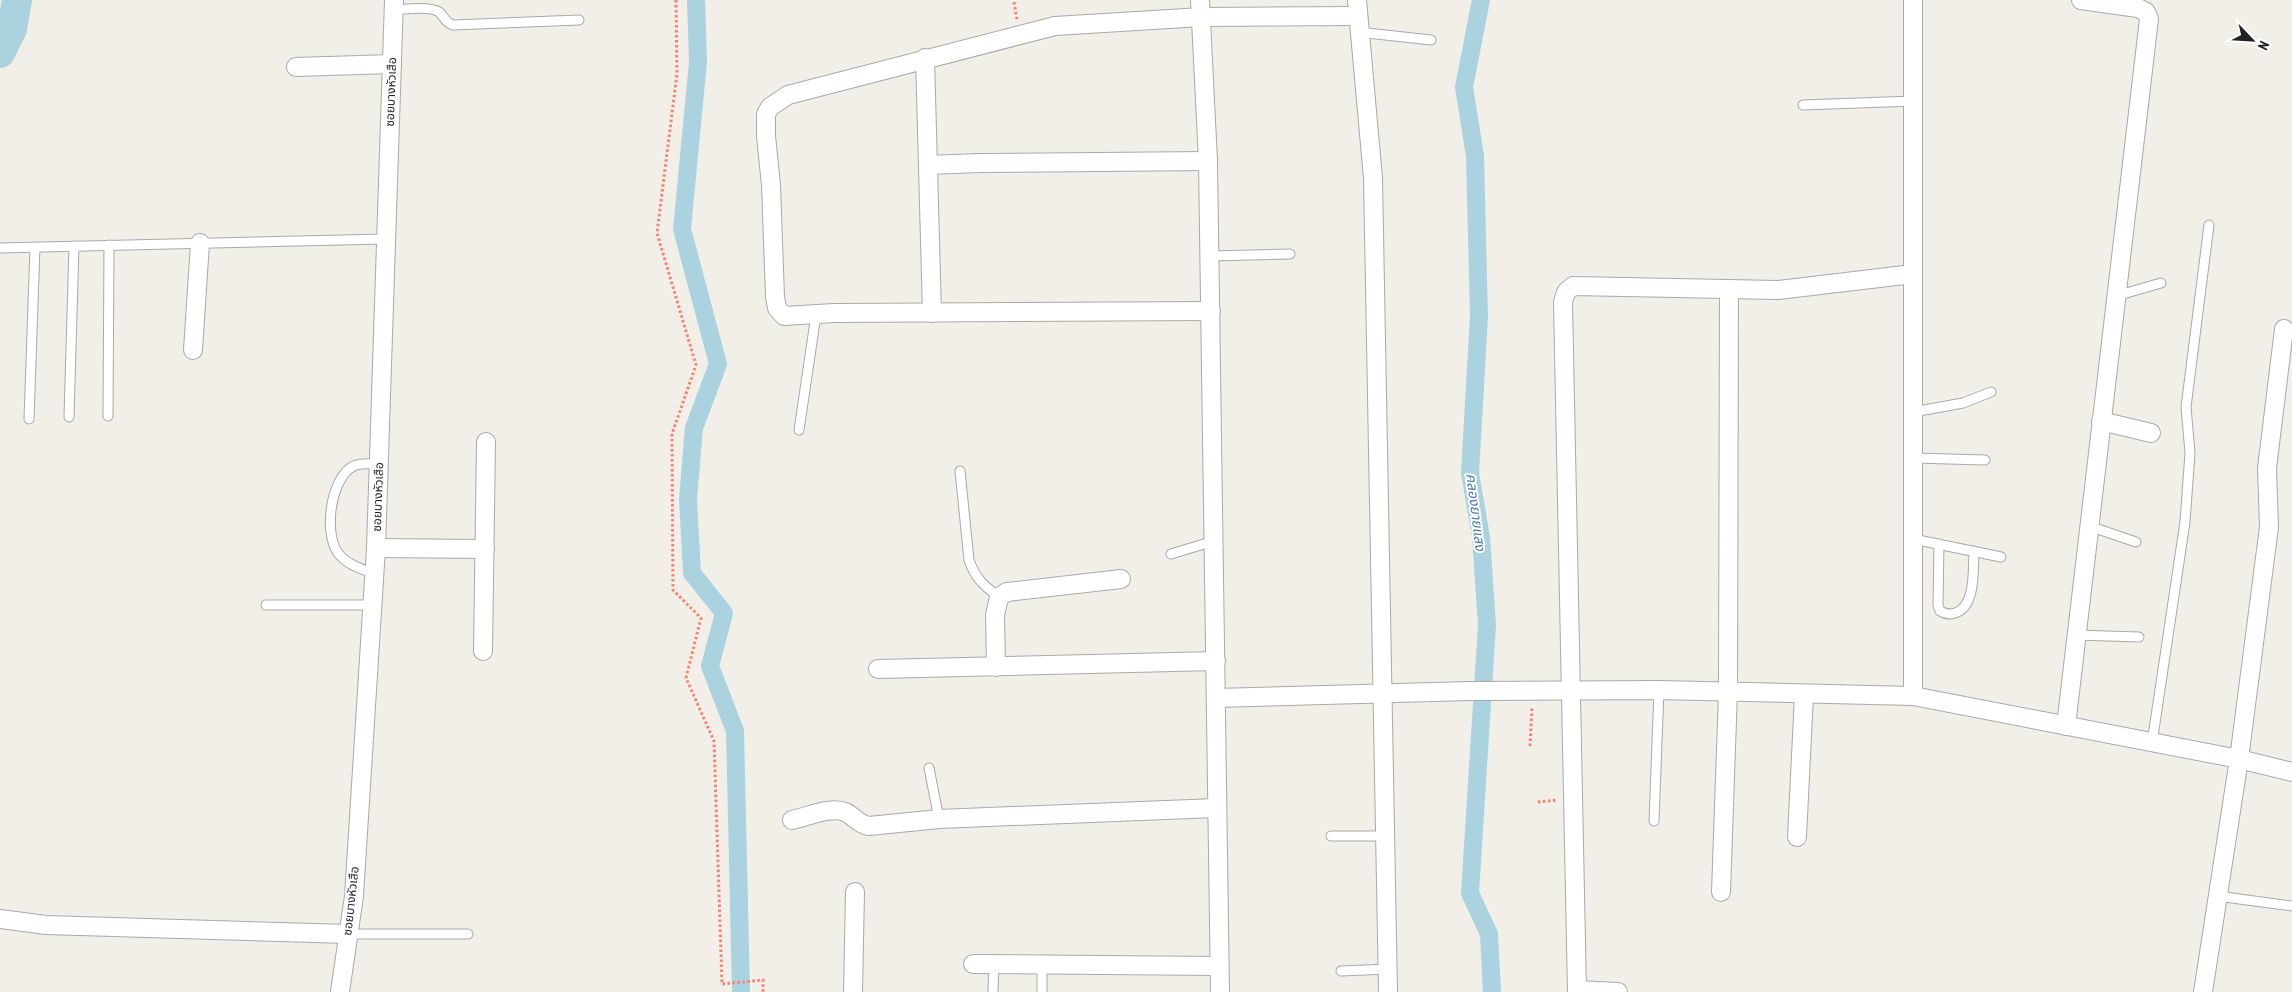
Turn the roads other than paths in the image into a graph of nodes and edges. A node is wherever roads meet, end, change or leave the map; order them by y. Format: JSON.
{"nodes":[{"id":1,"x":1913,"y":0,"type":"edge"},
{"id":2,"x":2081,"y":0,"type":"edge"},
{"id":3,"x":394,"y":5,"type":"edge"},
{"id":4,"x":1201,"y":9,"type":"edge"},
{"id":5,"x":1357,"y":16,"type":"edge"},
{"id":6,"x":579,"y":20,"type":"dead end"},
{"id":7,"x":1431,"y":40,"type":"dead end"},
{"id":8,"x":925,"y":58,"type":"junction"},
{"id":9,"x":392,"y":64,"type":"junction"},
{"id":10,"x":296,"y":67,"type":"dead end"},
{"id":11,"x":1913,"y":101,"type":"junction"},
{"id":12,"x":1803,"y":105,"type":"dead end"},
{"id":13,"x":1208,"y":161,"type":"junction"},
{"id":14,"x":928,"y":165,"type":"junction"},
{"id":15,"x":2208,"y":225,"type":"dead end"},
{"id":16,"x":385,"y":239,"type":"junction"},
{"id":17,"x":200,"y":243,"type":"junction"},
{"id":18,"x":109,"y":245,"type":"junction"},
{"id":19,"x":74,"y":246,"type":"junction"},
{"id":20,"x":35,"y":247,"type":"junction"},
{"id":21,"x":0,"y":248,"type":"edge"},
{"id":22,"x":1290,"y":254,"type":"dead end"},
{"id":23,"x":1210,"y":256,"type":"junction"},
{"id":24,"x":1913,"y":274,"type":"junction"},
{"id":25,"x":2161,"y":283,"type":"dead end"},
{"id":26,"x":1729,"y":289,"type":"junction"},
{"id":27,"x":2116,"y":296,"type":"junction"},
{"id":28,"x":1211,"y":311,"type":"junction"},
{"id":29,"x":932,"y":313,"type":"junction"},
{"id":30,"x":816,"y":315,"type":"junction"},
{"id":31,"x":2284,"y":329,"type":"dead end"},
{"id":32,"x":194,"y":350,"type":"dead end"},
{"id":33,"x":1991,"y":392,"type":"dead end"},
{"id":34,"x":1913,"y":412,"type":"junction"},
{"id":35,"x":108,"y":416,"type":"dead end"},
{"id":36,"x":69,"y":417,"type":"dead end"},
{"id":37,"x":29,"y":419,"type":"dead end"},
{"id":38,"x":2101,"y":421,"type":"junction"},
{"id":39,"x":799,"y":430,"type":"dead end"},
{"id":40,"x":2151,"y":433,"type":"dead end"},
{"id":41,"x":486,"y":442,"type":"dead end"},
{"id":42,"x":1913,"y":458,"type":"junction"},
{"id":43,"x":1985,"y":460,"type":"dead end"},
{"id":44,"x":379,"y":464,"type":"junction"},
{"id":45,"x":960,"y":471,"type":"dead end"},
{"id":46,"x":2089,"y":526,"type":"junction"},
{"id":47,"x":1913,"y":539,"type":"junction"},
{"id":48,"x":1214,"y":541,"type":"junction"},
{"id":49,"x":2136,"y":542,"type":"dead end"},
{"id":50,"x":1939,"y":544,"type":"junction"},
{"id":51,"x":376,"y":548,"type":"junction"},
{"id":52,"x":485,"y":549,"type":"junction"},
{"id":53,"x":1974,"y":551,"type":"junction"},
{"id":54,"x":1171,"y":554,"type":"dead end"},
{"id":55,"x":2000,"y":557,"type":"dead end"},
{"id":56,"x":375,"y":574,"type":"junction"},
{"id":57,"x":1121,"y":579,"type":"dead end"},
{"id":58,"x":999,"y":597,"type":"junction"},
{"id":59,"x":372,"y":605,"type":"junction"},
{"id":60,"x":266,"y":606,"type":"dead end"},
{"id":61,"x":2076,"y":635,"type":"junction"},
{"id":62,"x":2139,"y":637,"type":"dead end"},
{"id":63,"x":484,"y":651,"type":"dead end"},
{"id":64,"x":1216,"y":662,"type":"junction"},
{"id":65,"x":996,"y":667,"type":"junction"},
{"id":66,"x":878,"y":669,"type":"dead end"},
{"id":67,"x":1658,"y":690,"type":"junction"},
{"id":68,"x":1728,"y":691,"type":"junction"},
{"id":69,"x":1569,"y":692,"type":"junction"},
{"id":70,"x":1382,"y":694,"type":"junction"},
{"id":71,"x":1804,"y":695,"type":"junction"},
{"id":72,"x":1913,"y":696,"type":"junction"},
{"id":73,"x":1216,"y":698,"type":"junction"},
{"id":74,"x":2066,"y":726,"type":"junction"},
{"id":75,"x":2159,"y":744,"type":"junction"},
{"id":76,"x":2239,"y":759,"type":"junction"},
{"id":77,"x":929,"y":768,"type":"dead end"},
{"id":78,"x":2292,"y":772,"type":"edge"},
{"id":79,"x":1216,"y":808,"type":"junction"},
{"id":80,"x":940,"y":819,"type":"junction"},
{"id":81,"x":792,"y":820,"type":"dead end"},
{"id":82,"x":1654,"y":821,"type":"dead end"},
{"id":83,"x":1331,"y":836,"type":"dead end"},
{"id":84,"x":1385,"y":836,"type":"junction"},
{"id":85,"x":1797,"y":837,"type":"dead end"},
{"id":86,"x":855,"y":892,"type":"dead end"},
{"id":87,"x":1721,"y":892,"type":"dead end"},
{"id":88,"x":2217,"y":896,"type":"junction"},
{"id":89,"x":2292,"y":906,"type":"edge"},
{"id":90,"x":0,"y":919,"type":"edge"},
{"id":91,"x":348,"y":934,"type":"junction"},
{"id":92,"x":468,"y":934,"type":"dead end"},
{"id":93,"x":973,"y":964,"type":"dead end"},
{"id":94,"x":994,"y":964,"type":"junction"},
{"id":95,"x":1042,"y":965,"type":"junction"},
{"id":96,"x":1219,"y":966,"type":"junction"},
{"id":97,"x":1388,"y":969,"type":"junction"},
{"id":98,"x":1341,"y":971,"type":"dead end"},
{"id":99,"x":1577,"y":991,"type":"edge"},
{"id":100,"x":340,"y":992,"type":"edge"},
{"id":101,"x":853,"y":992,"type":"edge"},
{"id":102,"x":993,"y":992,"type":"edge"},
{"id":103,"x":1042,"y":992,"type":"edge"},
{"id":104,"x":1220,"y":992,"type":"edge"},
{"id":105,"x":1388,"y":992,"type":"edge"},
{"id":106,"x":1618,"y":992,"type":"edge"},
{"id":107,"x":2203,"y":992,"type":"edge"}],
"edges":[{"from":1,"to":11,"type":"street"},
{"from":2,"to":27,"type":"street"},
{"from":3,"to":6,"type":"lane"},
{"from":3,"to":9,"type":"street","name":"ซอยบางหัวเสือ"},
{"from":4,"to":5,"type":"street"},
{"from":4,"to":8,"type":"street"},
{"from":4,"to":13,"type":"street"},
{"from":5,"to":7,"type":"lane"},
{"from":5,"to":70,"type":"street"},
{"from":8,"to":14,"type":"street"},
{"from":8,"to":30,"type":"street"},
{"from":9,"to":10,"type":"street"},
{"from":9,"to":16,"type":"street","name":"ซอยบางหัวเสือ"},
{"from":11,"to":12,"type":"lane"},
{"from":11,"to":24,"type":"street"},
{"from":13,"to":14,"type":"street"},
{"from":13,"to":23,"type":"street"},
{"from":14,"to":29,"type":"street"},
{"from":15,"to":75,"type":"lane"},
{"from":16,"to":17,"type":"lane"},
{"from":16,"to":44,"type":"street","name":"ซอยบางหัวเสือ"},
{"from":17,"to":18,"type":"lane"},
{"from":17,"to":32,"type":"street"},
{"from":18,"to":19,"type":"lane"},
{"from":18,"to":35,"type":"lane"},
{"from":19,"to":20,"type":"lane"},
{"from":19,"to":36,"type":"lane"},
{"from":20,"to":21,"type":"lane"},
{"from":20,"to":37,"type":"lane"},
{"from":22,"to":23,"type":"lane"},
{"from":23,"to":28,"type":"street"},
{"from":24,"to":26,"type":"street"},
{"from":24,"to":34,"type":"street"},
{"from":25,"to":27,"type":"lane"},
{"from":26,"to":68,"type":"street"},
{"from":26,"to":69,"type":"street"},
{"from":27,"to":38,"type":"street"},
{"from":28,"to":29,"type":"street"},
{"from":28,"to":48,"type":"street"},
{"from":29,"to":30,"type":"street"},
{"from":30,"to":39,"type":"lane"},
{"from":31,"to":76,"type":"street"},
{"from":33,"to":34,"type":"lane"},
{"from":34,"to":42,"type":"street"},
{"from":38,"to":40,"type":"street"},
{"from":38,"to":46,"type":"street"},
{"from":41,"to":52,"type":"street"},
{"from":42,"to":43,"type":"lane"},
{"from":42,"to":47,"type":"street"},
{"from":44,"to":51,"type":"street","name":"ซอยบางหัวเสือ"},
{"from":44,"to":56,"type":"lane"},
{"from":45,"to":58,"type":"lane"},
{"from":46,"to":49,"type":"lane"},
{"from":46,"to":61,"type":"street"},
{"from":47,"to":50,"type":"lane"},
{"from":47,"to":72,"type":"street"},
{"from":48,"to":54,"type":"lane"},
{"from":48,"to":64,"type":"street"},
{"from":50,"to":53,"type":"lane"},
{"from":50,"to":53,"type":"lane"},
{"from":51,"to":52,"type":"street"},
{"from":51,"to":56,"type":"street","name":"ซอยบางหัวเสือ"},
{"from":52,"to":63,"type":"street"},
{"from":53,"to":55,"type":"lane"},
{"from":56,"to":59,"type":"street","name":"ซอยบางหัวเสือ"},
{"from":57,"to":58,"type":"street"},
{"from":58,"to":65,"type":"street"},
{"from":59,"to":60,"type":"lane"},
{"from":59,"to":91,"type":"street","name":"ซอยบางหัวเสือ"},
{"from":61,"to":62,"type":"lane"},
{"from":61,"to":74,"type":"street"},
{"from":64,"to":65,"type":"street"},
{"from":64,"to":73,"type":"street"},
{"from":65,"to":66,"type":"street"},
{"from":67,"to":68,"type":"street"},
{"from":67,"to":69,"type":"street"},
{"from":67,"to":82,"type":"lane"},
{"from":68,"to":71,"type":"street"},
{"from":68,"to":87,"type":"street"},
{"from":69,"to":70,"type":"street"},
{"from":69,"to":99,"type":"street"},
{"from":70,"to":73,"type":"street"},
{"from":70,"to":84,"type":"street"},
{"from":71,"to":72,"type":"street"},
{"from":71,"to":85,"type":"street"},
{"from":72,"to":74,"type":"street"},
{"from":73,"to":79,"type":"street"},
{"from":74,"to":75,"type":"street"},
{"from":75,"to":76,"type":"street"},
{"from":76,"to":78,"type":"street"},
{"from":76,"to":88,"type":"street"},
{"from":77,"to":80,"type":"lane"},
{"from":79,"to":80,"type":"street"},
{"from":79,"to":96,"type":"street"},
{"from":80,"to":81,"type":"street"},
{"from":83,"to":84,"type":"lane"},
{"from":84,"to":97,"type":"street"},
{"from":86,"to":101,"type":"street"},
{"from":88,"to":89,"type":"lane"},
{"from":88,"to":107,"type":"street"},
{"from":90,"to":91,"type":"street"},
{"from":91,"to":92,"type":"lane"},
{"from":91,"to":100,"type":"street","name":"ซอยบางหัวเสือ"},
{"from":93,"to":94,"type":"street"},
{"from":94,"to":95,"type":"street"},
{"from":94,"to":102,"type":"lane"},
{"from":95,"to":96,"type":"street"},
{"from":95,"to":103,"type":"lane"},
{"from":96,"to":104,"type":"street"},
{"from":97,"to":98,"type":"lane"},
{"from":97,"to":105,"type":"street"},
{"from":99,"to":106,"type":"street"}]}
